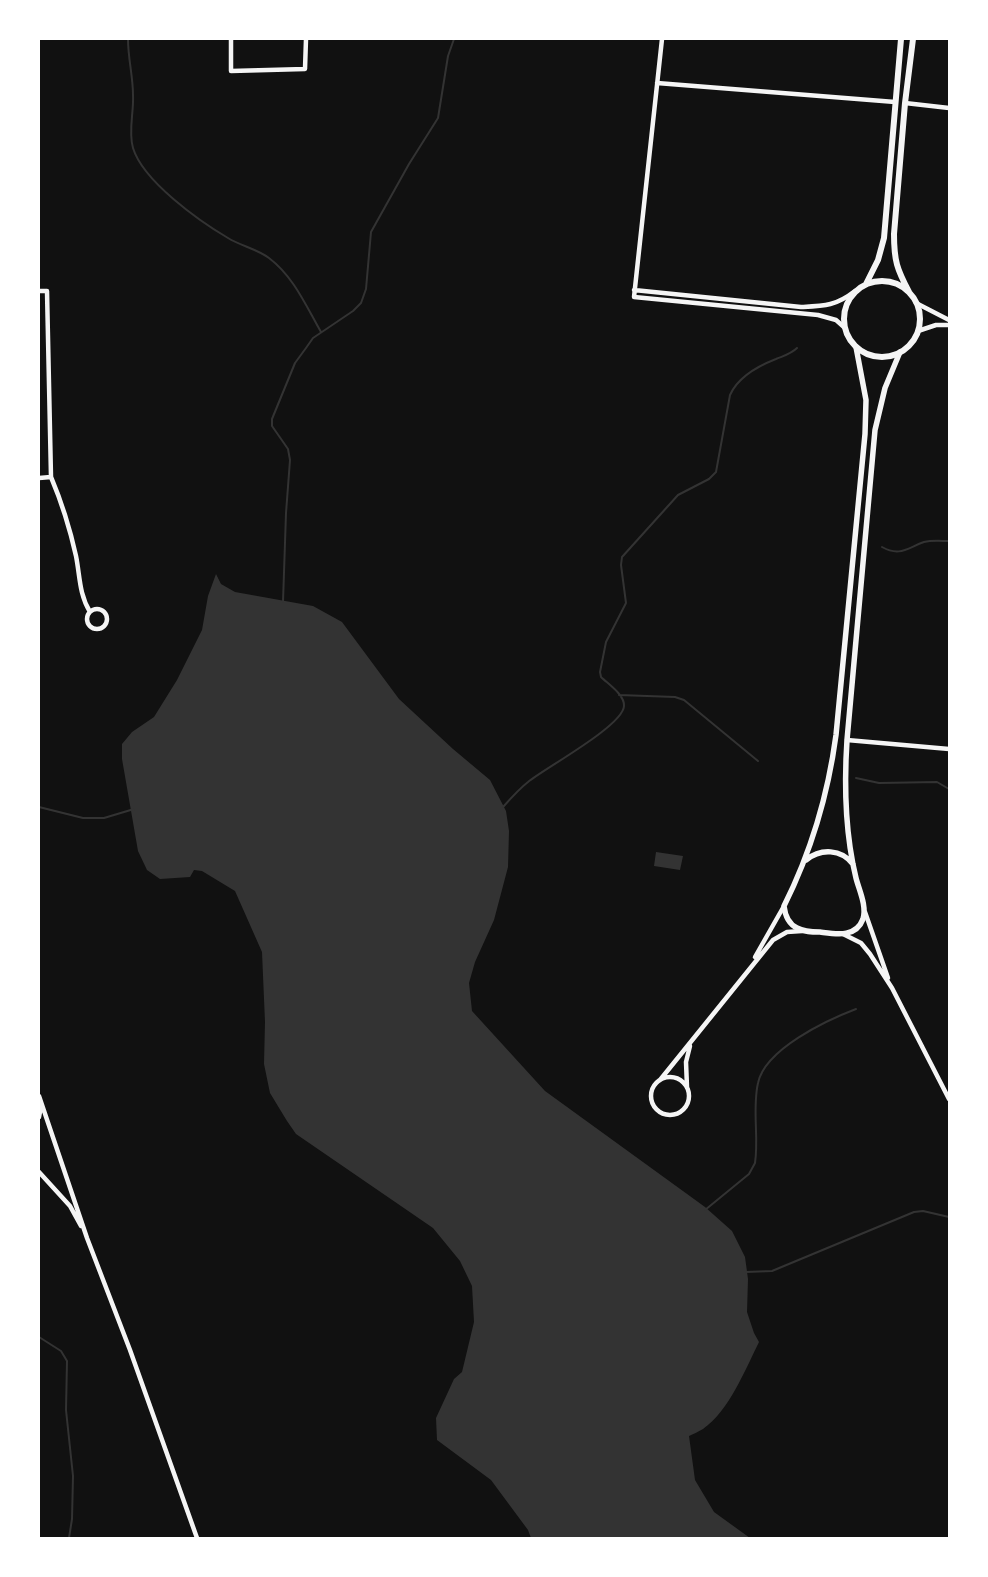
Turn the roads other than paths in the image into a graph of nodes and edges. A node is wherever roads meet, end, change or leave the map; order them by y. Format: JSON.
{"nodes":[{"id":1,"x":231,"y":39,"type":"edge"},
{"id":2,"x":306,"y":39,"type":"edge"},
{"id":3,"x":662,"y":39,"type":"edge"},
{"id":4,"x":901,"y":39,"type":"edge"},
{"id":5,"x":913,"y":39,"type":"edge"},
{"id":6,"x":657,"y":83,"type":"junction"},
{"id":7,"x":894,"y":102,"type":"junction"},
{"id":8,"x":906,"y":103,"type":"junction"},
{"id":9,"x":949,"y":108,"type":"edge"},
{"id":10,"x":866,"y":284,"type":"junction"},
{"id":11,"x":634,"y":290,"type":"junction"},
{"id":12,"x":39,"y":291,"type":"edge"},
{"id":13,"x":855,"y":291,"type":"junction"},
{"id":14,"x":909,"y":292,"type":"junction"},
{"id":15,"x":916,"y":303,"type":"junction"},
{"id":16,"x":949,"y":320,"type":"edge"},
{"id":17,"x":949,"y":325,"type":"edge"},
{"id":18,"x":845,"y":328,"type":"junction"},
{"id":19,"x":918,"y":331,"type":"junction"},
{"id":20,"x":856,"y":347,"type":"junction"},
{"id":21,"x":900,"y":352,"type":"junction"},
{"id":22,"x":51,"y":477,"type":"junction"},
{"id":23,"x":39,"y":478,"type":"edge"},
{"id":24,"x":90,"y":612,"type":"junction"},
{"id":25,"x":847,"y":740,"type":"junction"},
{"id":26,"x":949,"y":750,"type":"edge"},
{"id":27,"x":804,"y":862,"type":"junction"},
{"id":28,"x":854,"y":866,"type":"junction"},
{"id":29,"x":784,"y":906,"type":"junction"},
{"id":30,"x":864,"y":909,"type":"junction"},
{"id":31,"x":803,"y":931,"type":"junction"},
{"id":32,"x":843,"y":934,"type":"junction"},
{"id":33,"x":750,"y":966,"type":"junction"},
{"id":34,"x":892,"y":988,"type":"junction"},
{"id":35,"x":691,"y":1043,"type":"junction"},
{"id":36,"x":660,"y":1080,"type":"junction"},
{"id":37,"x":688,"y":1091,"type":"junction"},
{"id":38,"x":39,"y":1096,"type":"edge"},
{"id":39,"x":949,"y":1099,"type":"edge"},
{"id":40,"x":41,"y":1104,"type":"junction"},
{"id":41,"x":39,"y":1117,"type":"edge"},
{"id":42,"x":39,"y":1172,"type":"edge"},
{"id":43,"x":88,"y":1238,"type":"junction"},
{"id":44,"x":197,"y":1538,"type":"edge"}],
"edges":[{"from":1,"to":2,"type":"street"},
{"from":3,"to":6,"type":"street"},
{"from":4,"to":7,"type":"main road"},
{"from":5,"to":8,"type":"main road"},
{"from":6,"to":7,"type":"street"},
{"from":6,"to":11,"type":"street"},
{"from":7,"to":10,"type":"main road"},
{"from":8,"to":9,"type":"street"},
{"from":8,"to":14,"type":"main road"},
{"from":10,"to":13,"type":"main road"},
{"from":10,"to":14,"type":"main road"},
{"from":11,"to":13,"type":"street"},
{"from":11,"to":18,"type":"street"},
{"from":12,"to":22,"type":"street"},
{"from":13,"to":18,"type":"main road"},
{"from":14,"to":15,"type":"main road"},
{"from":15,"to":16,"type":"street"},
{"from":15,"to":19,"type":"main road"},
{"from":17,"to":19,"type":"street"},
{"from":18,"to":20,"type":"main road"},
{"from":19,"to":21,"type":"main road"},
{"from":20,"to":21,"type":"main road"},
{"from":20,"to":27,"type":"street"},
{"from":21,"to":25,"type":"street"},
{"from":22,"to":23,"type":"street"},
{"from":22,"to":24,"type":"street"},
{"from":24,"to":24,"type":"street"},
{"from":25,"to":26,"type":"street"},
{"from":25,"to":28,"type":"street"},
{"from":27,"to":28,"type":"street"},
{"from":27,"to":29,"type":"street"},
{"from":28,"to":30,"type":"street"},
{"from":29,"to":31,"type":"street"},
{"from":29,"to":33,"type":"street"},
{"from":30,"to":32,"type":"street"},
{"from":30,"to":34,"type":"street"},
{"from":31,"to":32,"type":"street"},
{"from":31,"to":33,"type":"street"},
{"from":32,"to":34,"type":"street"},
{"from":33,"to":35,"type":"street"},
{"from":34,"to":39,"type":"street"},
{"from":35,"to":36,"type":"street"},
{"from":35,"to":37,"type":"street"},
{"from":36,"to":37,"type":"street"},
{"from":36,"to":37,"type":"street"},
{"from":38,"to":40,"type":"street"},
{"from":40,"to":41,"type":"street"},
{"from":40,"to":43,"type":"street"},
{"from":42,"to":43,"type":"street"},
{"from":43,"to":44,"type":"street"}]}
